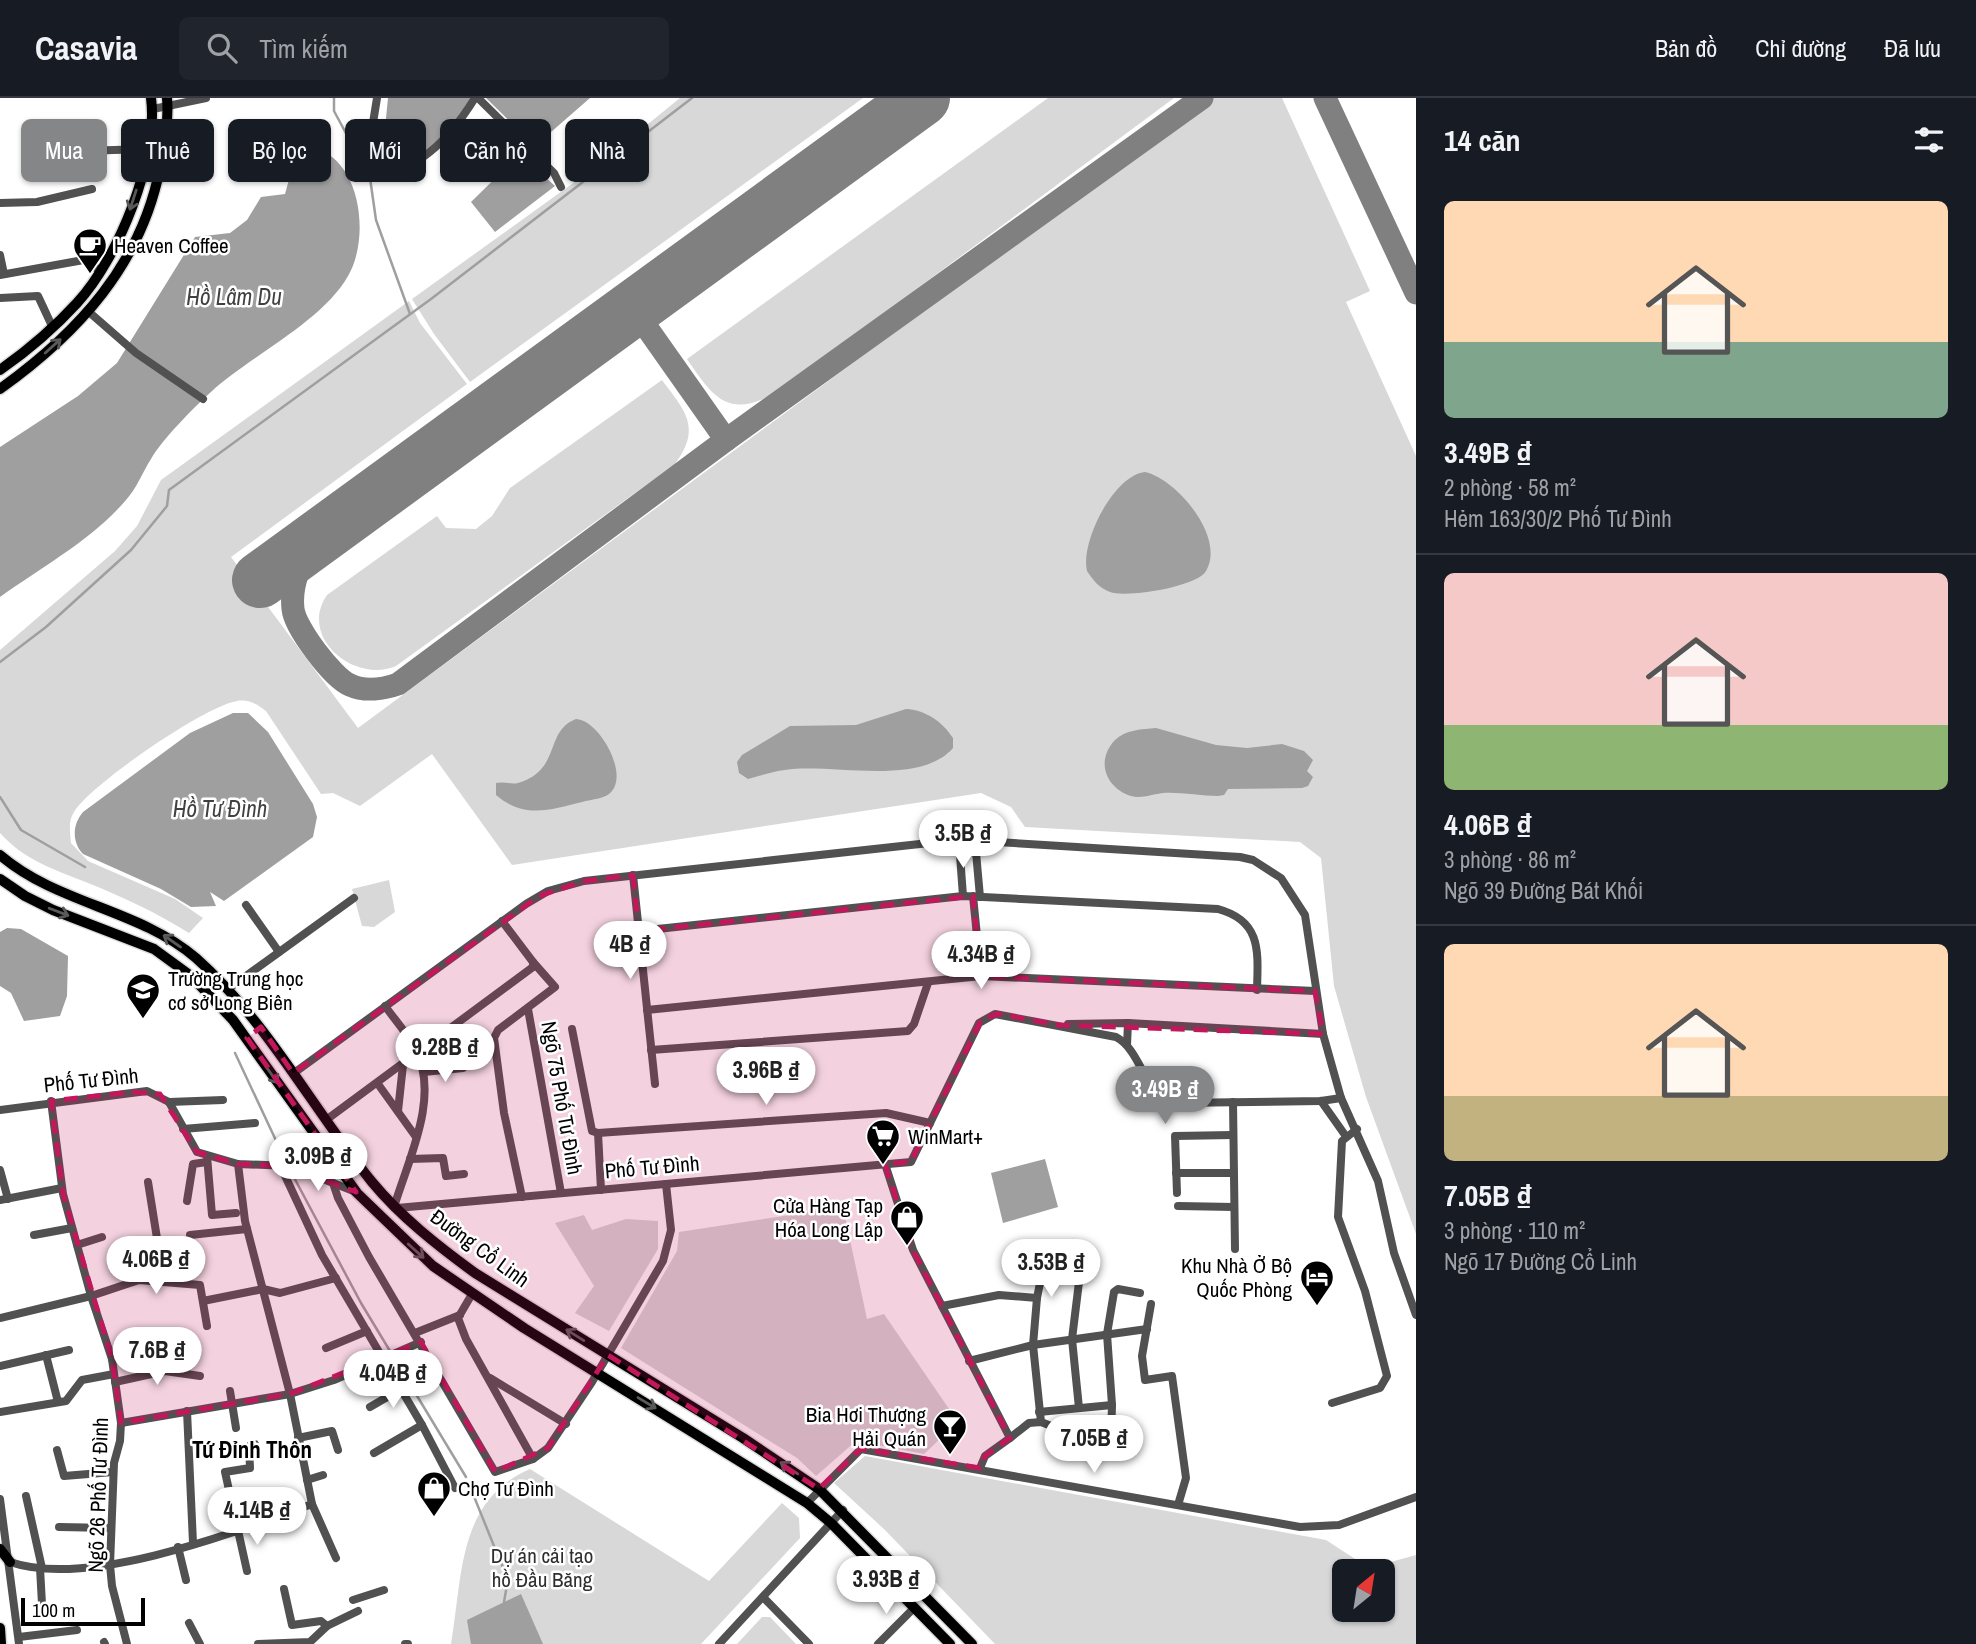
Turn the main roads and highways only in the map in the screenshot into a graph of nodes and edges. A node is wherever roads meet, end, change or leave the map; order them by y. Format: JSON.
{"nodes":[{"id":1,"x":167,"y":103,"type":"edge"},
{"id":2,"x":152,"y":104,"type":"edge"},
{"id":3,"x":0,"y":370,"type":"edge"},
{"id":4,"x":0,"y":389,"type":"edge"},
{"id":5,"x":0,"y":855,"type":"edge"},
{"id":6,"x":0,"y":879,"type":"edge"},
{"id":7,"x":261,"y":1027,"type":"junction"},
{"id":8,"x":247,"y":1038,"type":"junction"},
{"id":9,"x":0,"y":1549,"type":"edge"},
{"id":10,"x":10,"y":1562,"type":"road end"},
{"id":11,"x":0,"y":1629,"type":"edge"},
{"id":12,"x":2,"y":1644,"type":"edge"},
{"id":13,"x":950,"y":1644,"type":"edge"},
{"id":14,"x":972,"y":1644,"type":"edge"}],
"edges":[{"from":4,"to":1,"type":"main road","one_way":true},
{"from":2,"to":3,"type":"main road","one_way":true},
{"from":7,"to":5,"type":"main road","name":"Đường Cổ Linh","one_way":true},
{"from":6,"to":8,"type":"main road","name":"Đường Cổ Linh","one_way":true},
{"from":7,"to":8,"type":"main road"},
{"from":14,"to":7,"type":"main road","name":"Đường Cổ Linh","one_way":true},
{"from":8,"to":13,"type":"main road","name":"Đường Cổ Linh","one_way":true},
{"from":9,"to":10,"type":"main road"},
{"from":11,"to":12,"type":"main road"}]}
